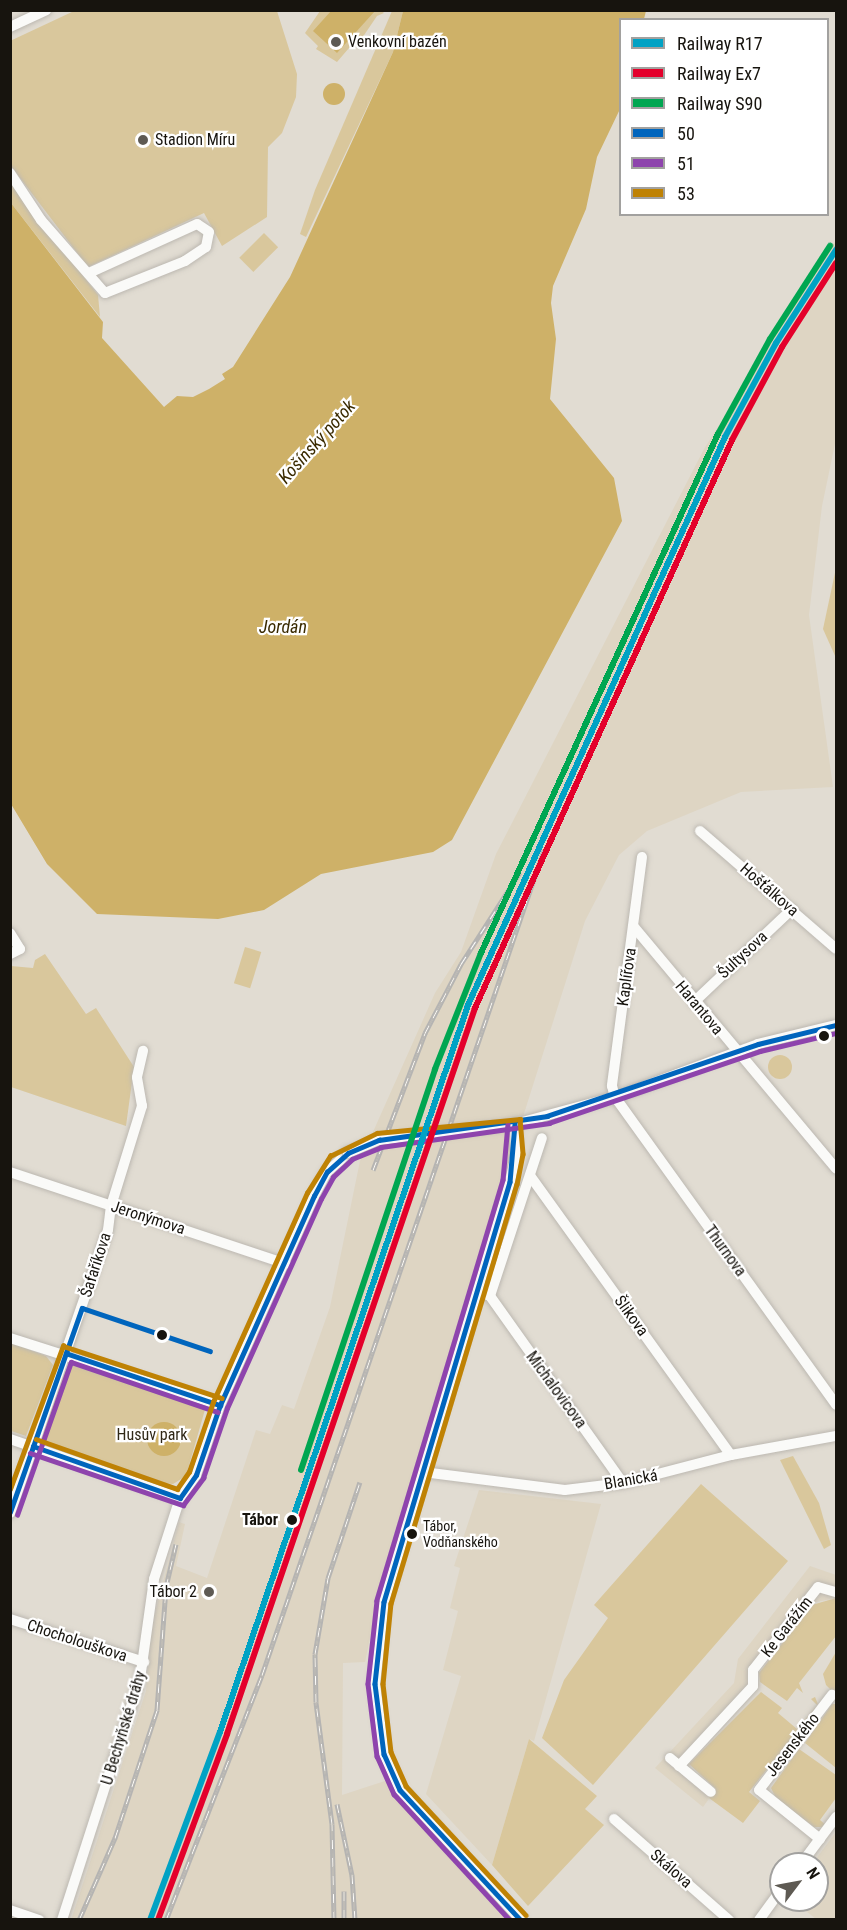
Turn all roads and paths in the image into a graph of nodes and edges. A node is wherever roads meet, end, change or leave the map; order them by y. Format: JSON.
{"nodes":[{"id":1,"x":46,"y":10,"type":"edge"},
{"id":2,"x":10,"y":27,"type":"edge"},
{"id":3,"x":10,"y":173,"type":"edge"},
{"id":4,"x":89,"y":273,"type":"junction"},
{"id":5,"x":700,"y":831,"type":"dead end"},
{"id":6,"x":642,"y":857,"type":"dead end"},
{"id":7,"x":792,"y":909,"type":"junction"},
{"id":8,"x":634,"y":927,"type":"junction"},
{"id":9,"x":10,"y":933,"type":"edge"},
{"id":10,"x":837,"y":949,"type":"edge"},
{"id":11,"x":10,"y":954,"type":"edge"},
{"id":12,"x":694,"y":1002,"type":"junction"},
{"id":13,"x":836,"y":1026,"type":"edge"},
{"id":14,"x":143,"y":1051,"type":"dead end"},
{"id":15,"x":736,"y":1052,"type":"junction"},
{"id":16,"x":615,"y":1097,"type":"junction"},
{"id":17,"x":515,"y":1124,"type":"junction"},
{"id":18,"x":542,"y":1138,"type":"dead end"},
{"id":19,"x":837,"y":1169,"type":"edge"},
{"id":20,"x":10,"y":1172,"type":"edge"},
{"id":21,"x":531,"y":1177,"type":"junction"},
{"id":22,"x":111,"y":1206,"type":"junction"},
{"id":23,"x":286,"y":1264,"type":"junction"},
{"id":24,"x":479,"y":1291,"type":"junction"},
{"id":25,"x":490,"y":1296,"type":"junction"},
{"id":26,"x":10,"y":1338,"type":"edge"},
{"id":27,"x":66,"y":1353,"type":"junction"},
{"id":28,"x":220,"y":1405,"type":"junction"},
{"id":29,"x":837,"y":1405,"type":"edge"},
{"id":30,"x":837,"y":1436,"type":"edge"},
{"id":31,"x":10,"y":1439,"type":"edge"},
{"id":32,"x":33,"y":1446,"type":"junction"},
{"id":33,"x":731,"y":1455,"type":"junction"},
{"id":34,"x":423,"y":1472,"type":"junction"},
{"id":35,"x":623,"y":1483,"type":"junction"},
{"id":36,"x":180,"y":1498,"type":"junction"},
{"id":37,"x":10,"y":1513,"type":"edge"},
{"id":38,"x":837,"y":1592,"type":"edge"},
{"id":39,"x":10,"y":1619,"type":"edge"},
{"id":40,"x":144,"y":1662,"type":"junction"},
{"id":41,"x":832,"y":1695,"type":"dead end"},
{"id":42,"x":670,"y":1758,"type":"dead end"},
{"id":43,"x":679,"y":1766,"type":"junction"},
{"id":44,"x":711,"y":1792,"type":"dead end"},
{"id":45,"x":837,"y":1817,"type":"edge"},
{"id":46,"x":614,"y":1819,"type":"dead end"},
{"id":47,"x":820,"y":1839,"type":"junction"},
{"id":48,"x":810,"y":1852,"type":"edge"},
{"id":49,"x":769,"y":1906,"type":"edge"},
{"id":50,"x":10,"y":1910,"type":"edge"},
{"id":51,"x":39,"y":1920,"type":"edge"},
{"id":52,"x":62,"y":1920,"type":"edge"},
{"id":53,"x":521,"y":1920,"type":"edge"},
{"id":54,"x":729,"y":1920,"type":"edge"},
{"id":55,"x":759,"y":1920,"type":"edge"}],
"edges":[{"from":1,"to":2,"type":"street"},
{"from":3,"to":4,"type":"street"},
{"from":4,"to":4,"type":"street"},
{"from":5,"to":7,"type":"street","name":"Hošťálkova"},
{"from":6,"to":8,"type":"street","name":"Kaplířova"},
{"from":7,"to":10,"type":"street","name":"Hošťálkova"},
{"from":7,"to":12,"type":"street","name":"Šultysova"},
{"from":8,"to":12,"type":"street","name":"Harantova"},
{"from":8,"to":16,"type":"street","name":"Kaplířova"},
{"from":9,"to":11,"type":"street"},
{"from":12,"to":15,"type":"street","name":"Harantova"},
{"from":13,"to":15,"type":"street"},
{"from":14,"to":22,"type":"street","name":"Šafaříkova"},
{"from":15,"to":16,"type":"street"},
{"from":15,"to":19,"type":"street","name":"Harantova"},
{"from":16,"to":17,"type":"street"},
{"from":16,"to":29,"type":"street","name":"Thurnova"},
{"from":17,"to":23,"type":"street","name":"U Bechyňské dráhy","bridge":true},
{"from":17,"to":24,"type":"street"},
{"from":18,"to":21,"type":"street"},
{"from":20,"to":22,"type":"street","name":"Jeronýmova"},
{"from":21,"to":25,"type":"street"},
{"from":21,"to":33,"type":"street","name":"Šlikova"},
{"from":22,"to":23,"type":"street","name":"Jeronýmova"},
{"from":22,"to":27,"type":"street","name":"Šafaříkova"},
{"from":23,"to":28,"type":"street","name":"U Bechyňské dráhy"},
{"from":24,"to":25,"type":"street"},
{"from":24,"to":34,"type":"street"},
{"from":25,"to":35,"type":"street","name":"Michalovicova"},
{"from":26,"to":27,"type":"street"},
{"from":27,"to":28,"type":"street"},
{"from":27,"to":32,"type":"street","name":"Šafaříkova"},
{"from":28,"to":36,"type":"street","name":"U Bechyňské dráhy"},
{"from":30,"to":33,"type":"street","name":"Blanická"},
{"from":31,"to":32,"type":"street"},
{"from":32,"to":36,"type":"street"},
{"from":32,"to":37,"type":"street","name":"Šafaříkova"},
{"from":33,"to":35,"type":"street","name":"Blanická"},
{"from":34,"to":35,"type":"street","name":"Blanická"},
{"from":34,"to":53,"type":"street"},
{"from":36,"to":40,"type":"street","name":"U Bechyňské dráhy"},
{"from":38,"to":43,"type":"street","name":"Ke Garážím"},
{"from":39,"to":40,"type":"street","name":"Chocholouškova"},
{"from":40,"to":52,"type":"street","name":"U Bechyňské dráhy"},
{"from":41,"to":47,"type":"street","name":"Jesenského"},
{"from":42,"to":43,"type":"street"},
{"from":43,"to":44,"type":"street"},
{"from":45,"to":47,"type":"street"},
{"from":46,"to":54,"type":"street","name":"Skálova"},
{"from":47,"to":48,"type":"street"},
{"from":49,"to":55,"type":"street"},
{"from":50,"to":51,"type":"street"}]}
